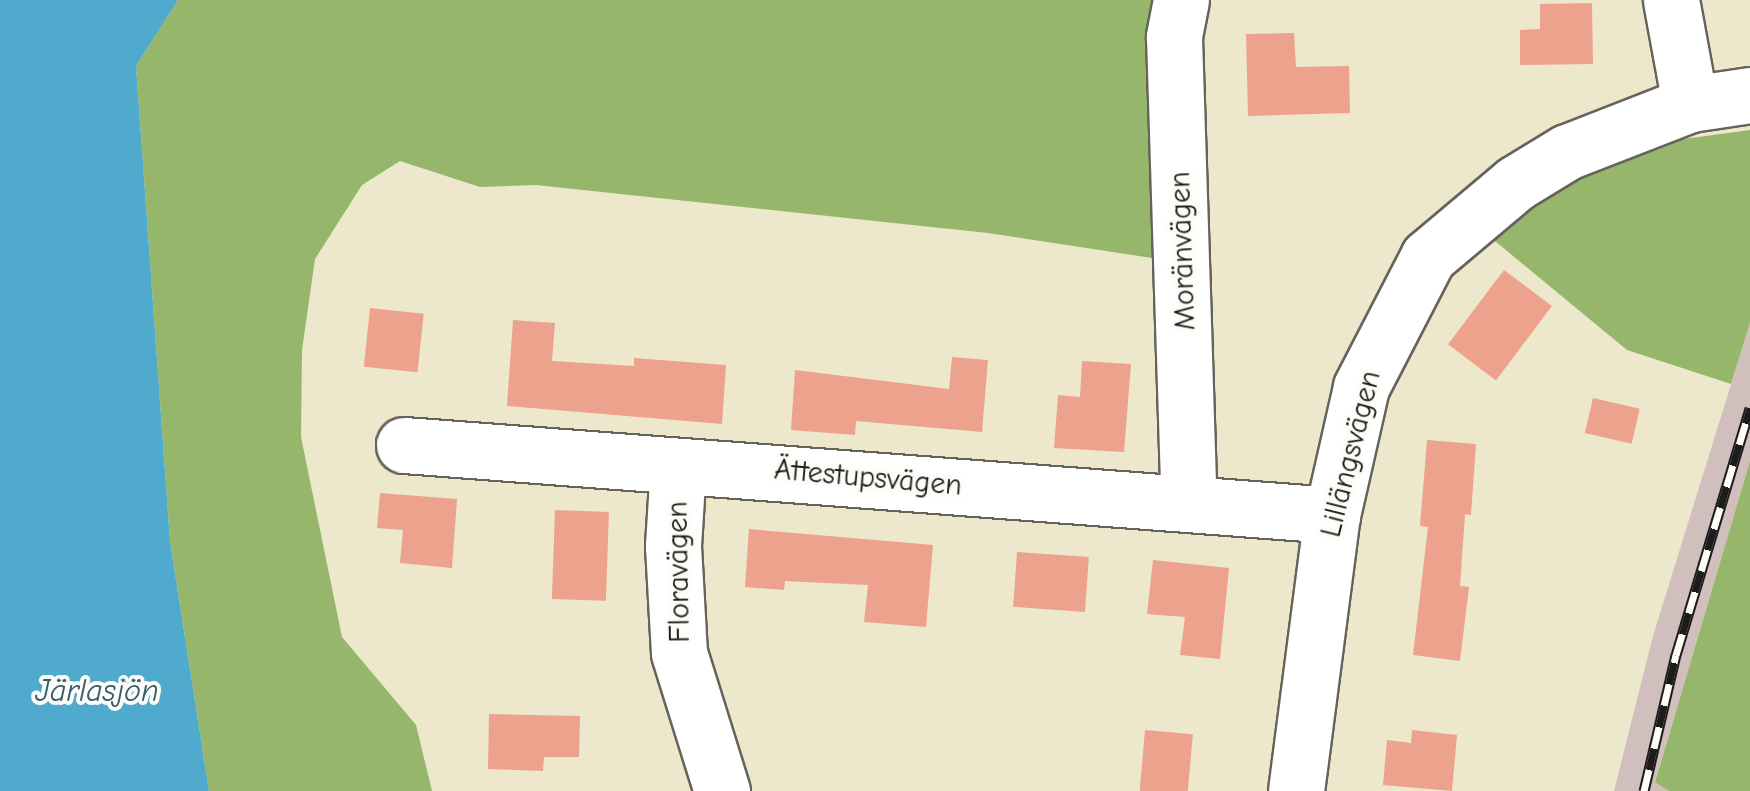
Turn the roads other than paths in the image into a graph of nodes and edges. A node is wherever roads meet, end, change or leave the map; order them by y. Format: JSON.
{"nodes":[{"id":1,"x":1182,"y":0,"type":"edge"},
{"id":2,"x":1671,"y":0,"type":"edge"},
{"id":3,"x":1750,"y":95,"type":"edge"},
{"id":4,"x":1690,"y":104,"type":"junction"},
{"id":5,"x":404,"y":445,"type":"dead end"},
{"id":6,"x":678,"y":466,"type":"junction"},
{"id":7,"x":1188,"y":503,"type":"junction"},
{"id":8,"x":1332,"y":515,"type":"junction"},
{"id":9,"x":722,"y":791,"type":"edge"},
{"id":10,"x":1296,"y":791,"type":"edge"}],
"edges":[{"from":1,"to":7,"type":"street","name":"Moränvägen"},
{"from":2,"to":4,"type":"street"},
{"from":3,"to":4,"type":"street","name":"Lillängsvägen"},
{"from":4,"to":8,"type":"street","name":"Lillängsvägen"},
{"from":5,"to":6,"type":"street","name":"Ättestupsvägen"},
{"from":6,"to":7,"type":"street","name":"Ättestupsvägen"},
{"from":6,"to":9,"type":"street","name":"Floravägen"},
{"from":7,"to":8,"type":"street","name":"Ättestupsvägen"},
{"from":8,"to":10,"type":"street","name":"Lillängsvägen"}]}
